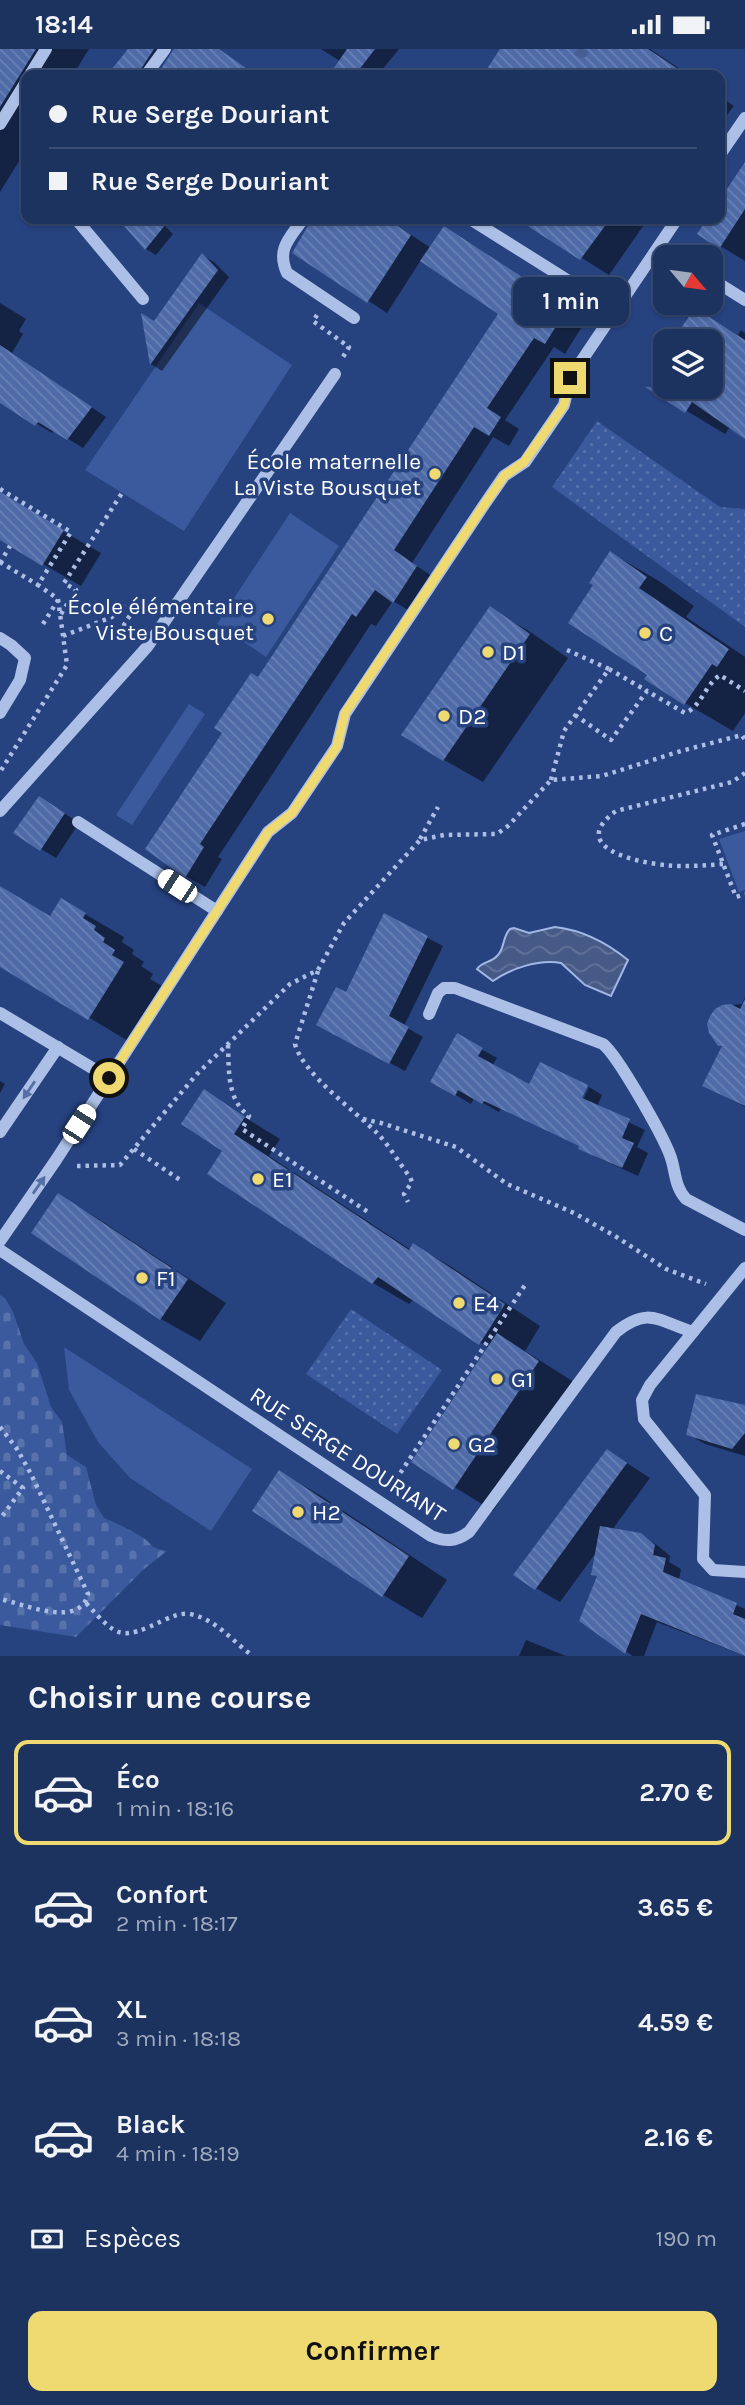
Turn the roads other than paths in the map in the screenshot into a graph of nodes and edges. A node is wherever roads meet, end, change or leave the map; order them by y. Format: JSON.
{"nodes":[{"id":1,"x":46,"y":49,"type":"edge"},
{"id":2,"x":165,"y":49,"type":"edge"},
{"id":3,"x":33,"y":70,"type":"edge"},
{"id":4,"x":150,"y":70,"type":"edge"},
{"id":5,"x":21,"y":90,"type":"edge"},
{"id":6,"x":745,"y":118,"type":"edge"},
{"id":7,"x":0,"y":124,"type":"edge"},
{"id":8,"x":725,"y":147,"type":"edge"},
{"id":9,"x":80,"y":224,"type":"edge"},
{"id":10,"x":300,"y":224,"type":"edge"},
{"id":11,"x":478,"y":224,"type":"edge"},
{"id":12,"x":674,"y":224,"type":"edge"},
{"id":13,"x":660,"y":245,"type":"edge"},
{"id":14,"x":653,"y":255,"type":"edge"},
{"id":15,"x":723,"y":286,"type":"edge"},
{"id":16,"x":143,"y":299,"type":"dead end"},
{"id":17,"x":745,"y":300,"type":"edge"},
{"id":18,"x":615,"y":310,"type":"junction"},
{"id":19,"x":354,"y":318,"type":"dead end"},
{"id":20,"x":335,"y":374,"type":"dead end"},
{"id":21,"x":0,"y":638,"type":"edge"},
{"id":22,"x":0,"y":713,"type":"edge"},
{"id":23,"x":0,"y":811,"type":"edge"},
{"id":24,"x":78,"y":822,"type":"dead end"},
{"id":25,"x":216,"y":911,"type":"junction"},
{"id":26,"x":0,"y":1013,"type":"edge"},
{"id":27,"x":429,"y":1014,"type":"dead end"},
{"id":28,"x":58,"y":1047,"type":"junction"},
{"id":29,"x":109,"y":1078,"type":"junction"},
{"id":30,"x":0,"y":1132,"type":"edge"},
{"id":31,"x":745,"y":1230,"type":"edge"},
{"id":32,"x":0,"y":1241,"type":"edge"},
{"id":33,"x":0,"y":1250,"type":"edge"},
{"id":34,"x":745,"y":1268,"type":"edge"},
{"id":35,"x":693,"y":1332,"type":"junction"},
{"id":36,"x":745,"y":1572,"type":"edge"}],
"edges":[{"from":1,"to":3,"type":"street"},
{"from":2,"to":4,"type":"street"},
{"from":5,"to":7,"type":"street"},
{"from":6,"to":8,"type":"street"},
{"from":9,"to":16,"type":"street"},
{"from":10,"to":19,"type":"street"},
{"from":11,"to":18,"type":"street"},
{"from":12,"to":13,"type":"street"},
{"from":14,"to":18,"type":"street"},
{"from":15,"to":17,"type":"street"},
{"from":18,"to":25,"type":"street"},
{"from":20,"to":23,"type":"street"},
{"from":21,"to":22,"type":"street"},
{"from":24,"to":25,"type":"street"},
{"from":25,"to":29,"type":"street"},
{"from":26,"to":28,"type":"street"},
{"from":27,"to":31,"type":"street"},
{"from":28,"to":29,"type":"street"},
{"from":28,"to":30,"type":"street","one_way":true},
{"from":32,"to":29,"type":"street","one_way":true},
{"from":33,"to":35,"type":"street","name":"RUE SERGE DOURIANT"},
{"from":34,"to":35,"type":"street"},
{"from":35,"to":36,"type":"street"}]}
